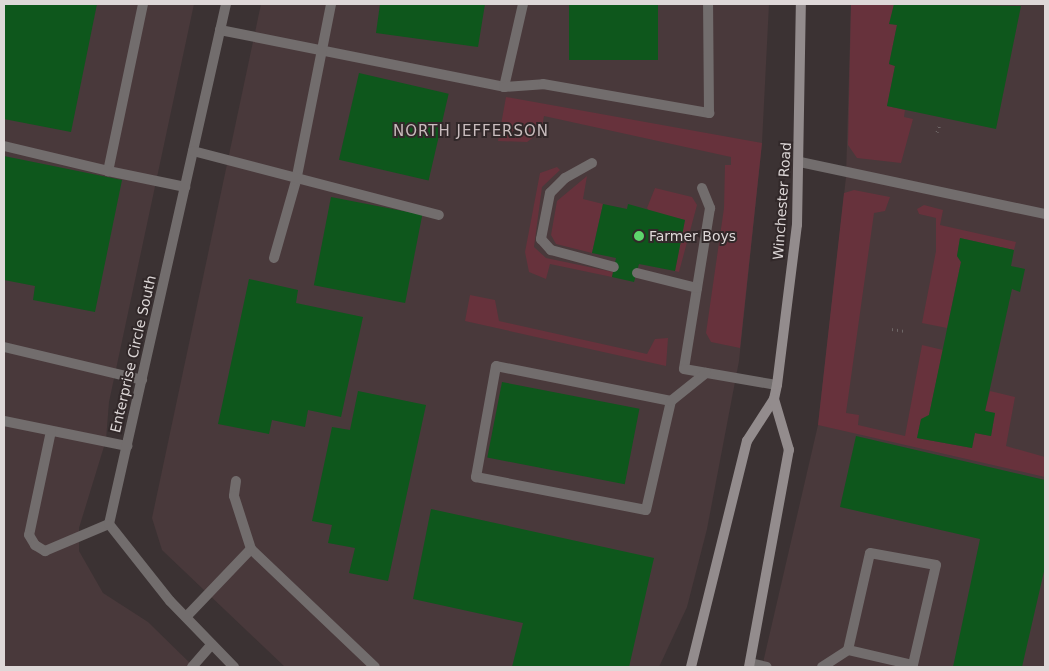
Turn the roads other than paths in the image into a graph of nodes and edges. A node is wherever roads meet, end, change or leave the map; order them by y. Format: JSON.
{"nodes":[{"id":1,"x":143,"y":4,"type":"edge"},
{"id":2,"x":226,"y":4,"type":"edge"},
{"id":3,"x":331,"y":4,"type":"edge"},
{"id":4,"x":523,"y":4,"type":"edge"},
{"id":5,"x":708,"y":4,"type":"edge"},
{"id":6,"x":801,"y":4,"type":"edge"},
{"id":7,"x":220,"y":30,"type":"junction"},
{"id":8,"x":322,"y":51,"type":"junction"},
{"id":9,"x":504,"y":87,"type":"junction"},
{"id":10,"x":4,"y":146,"type":"edge"},
{"id":11,"x":193,"y":150,"type":"junction"},
{"id":12,"x":592,"y":162,"type":"dead end"},
{"id":13,"x":800,"y":162,"type":"junction"},
{"id":14,"x":108,"y":172,"type":"junction"},
{"id":15,"x":296,"y":181,"type":"junction"},
{"id":16,"x":185,"y":187,"type":"junction"},
{"id":17,"x":702,"y":188,"type":"dead end"},
{"id":18,"x":1045,"y":214,"type":"edge"},
{"id":19,"x":438,"y":215,"type":"dead end"},
{"id":20,"x":274,"y":258,"type":"dead end"},
{"id":21,"x":614,"y":267,"type":"dead end"},
{"id":22,"x":637,"y":273,"type":"dead end"},
{"id":23,"x":697,"y":288,"type":"junction"},
{"id":24,"x":4,"y":347,"type":"edge"},
{"id":25,"x":706,"y":373,"type":"junction"},
{"id":26,"x":142,"y":380,"type":"junction"},
{"id":27,"x":777,"y":385,"type":"junction"},
{"id":28,"x":774,"y":399,"type":"junction"},
{"id":29,"x":671,"y":401,"type":"junction"},
{"id":30,"x":4,"y":421,"type":"edge"},
{"id":31,"x":51,"y":431,"type":"junction"},
{"id":32,"x":127,"y":446,"type":"junction"},
{"id":33,"x":236,"y":481,"type":"dead end"},
{"id":34,"x":109,"y":524,"type":"junction"},
{"id":35,"x":251,"y":549,"type":"junction"},
{"id":36,"x":186,"y":617,"type":"junction"},
{"id":37,"x":212,"y":644,"type":"junction"},
{"id":38,"x":848,"y":650,"type":"junction"},
{"id":39,"x":750,"y":665,"type":"edge"},
{"id":40,"x":192,"y":667,"type":"edge"},
{"id":41,"x":234,"y":667,"type":"edge"},
{"id":42,"x":375,"y":667,"type":"edge"},
{"id":43,"x":691,"y":667,"type":"edge"},
{"id":44,"x":767,"y":667,"type":"edge"},
{"id":45,"x":822,"y":667,"type":"edge"}],
"edges":[{"from":1,"to":14,"type":"street"},
{"from":2,"to":7,"type":"street","name":"Enterprise Circle South"},
{"from":3,"to":8,"type":"street"},
{"from":4,"to":9,"type":"street"},
{"from":5,"to":9,"type":"street"},
{"from":6,"to":13,"type":"main road","name":"Winchester Road"},
{"from":7,"to":8,"type":"street"},
{"from":7,"to":11,"type":"street","name":"Enterprise Circle South"},
{"from":8,"to":9,"type":"street"},
{"from":8,"to":15,"type":"street"},
{"from":10,"to":14,"type":"street"},
{"from":11,"to":15,"type":"street"},
{"from":11,"to":16,"type":"street","name":"Enterprise Circle South"},
{"from":12,"to":21,"type":"street"},
{"from":13,"to":18,"type":"street"},
{"from":13,"to":27,"type":"main road","name":"Winchester Road"},
{"from":14,"to":16,"type":"street"},
{"from":15,"to":19,"type":"street"},
{"from":15,"to":20,"type":"street"},
{"from":16,"to":26,"type":"street","name":"Enterprise Circle South"},
{"from":17,"to":23,"type":"street"},
{"from":22,"to":23,"type":"street"},
{"from":23,"to":25,"type":"street"},
{"from":24,"to":26,"type":"street"},
{"from":25,"to":27,"type":"street"},
{"from":25,"to":29,"type":"street"},
{"from":26,"to":32,"type":"street","name":"Enterprise Circle South"},
{"from":27,"to":28,"type":"main road","name":"Winchester Road"},
{"from":28,"to":39,"type":"main road","name":"Winchester Road"},
{"from":28,"to":43,"type":"main road","name":"Winchester Road"},
{"from":29,"to":29,"type":"street"},
{"from":30,"to":31,"type":"street"},
{"from":31,"to":32,"type":"street"},
{"from":31,"to":34,"type":"street"},
{"from":32,"to":34,"type":"street","name":"Enterprise Circle South"},
{"from":33,"to":35,"type":"street"},
{"from":34,"to":36,"type":"street"},
{"from":35,"to":36,"type":"street"},
{"from":35,"to":42,"type":"street"},
{"from":36,"to":37,"type":"street"},
{"from":37,"to":40,"type":"street"},
{"from":37,"to":41,"type":"street"},
{"from":38,"to":38,"type":"street"},
{"from":38,"to":45,"type":"street"},
{"from":39,"to":44,"type":"street"}]}
